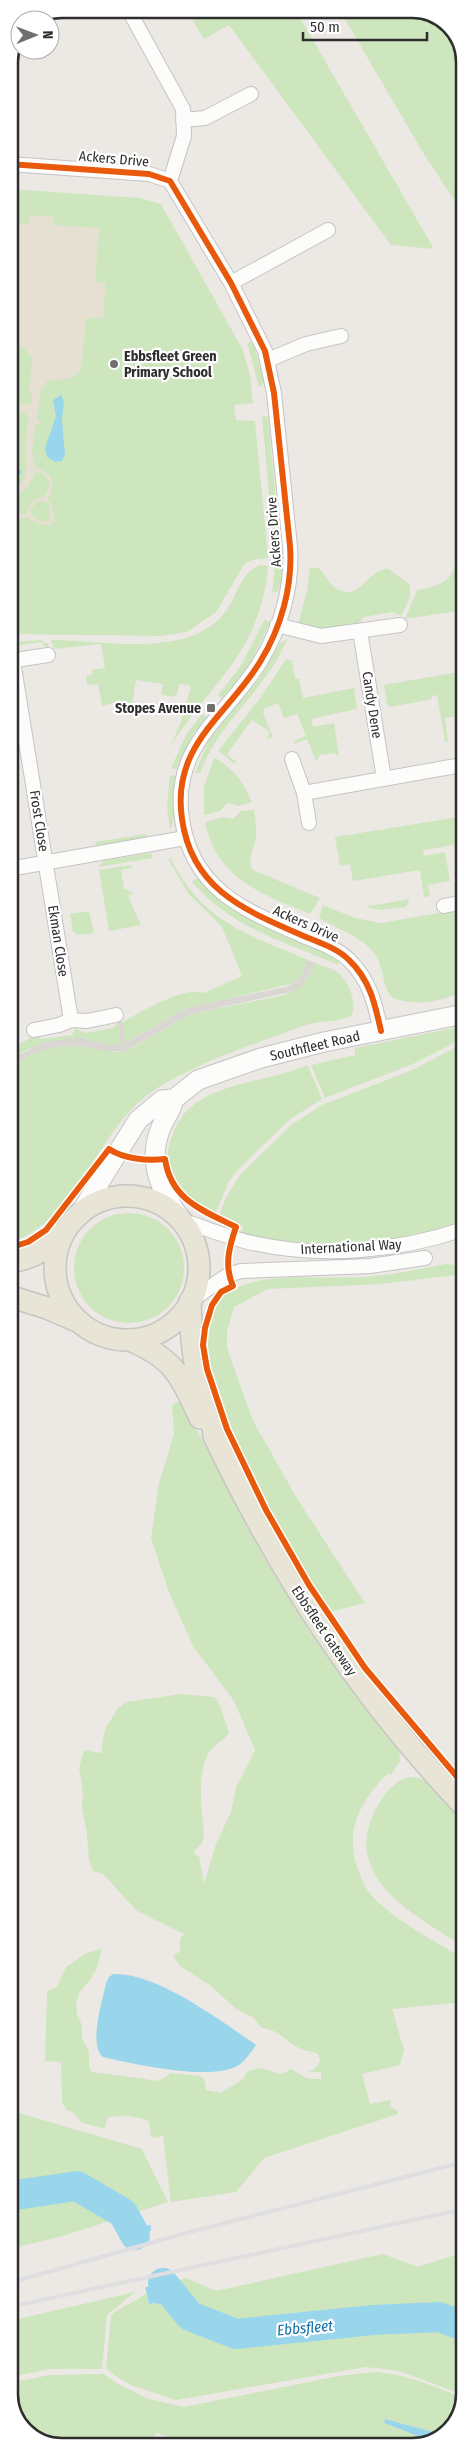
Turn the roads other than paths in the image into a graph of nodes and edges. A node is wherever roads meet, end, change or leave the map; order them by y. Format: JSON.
{"nodes":[{"id":1,"x":133,"y":18,"type":"edge"},
{"id":2,"x":251,"y":94,"type":"dead end"},
{"id":3,"x":183,"y":120,"type":"junction"},
{"id":4,"x":18,"y":165,"type":"edge"},
{"id":5,"x":170,"y":181,"type":"junction"},
{"id":6,"x":328,"y":230,"type":"dead end"},
{"id":7,"x":230,"y":283,"type":"junction"},
{"id":8,"x":341,"y":336,"type":"dead end"},
{"id":9,"x":268,"y":360,"type":"junction"},
{"id":10,"x":400,"y":625,"type":"dead end"},
{"id":11,"x":278,"y":626,"type":"junction"},
{"id":12,"x":360,"y":631,"type":"junction"},
{"id":13,"x":48,"y":655,"type":"dead end"},
{"id":14,"x":18,"y":660,"type":"edge"},
{"id":15,"x":18,"y":701,"type":"edge"},
{"id":16,"x":292,"y":759,"type":"dead end"},
{"id":17,"x":455,"y":766,"type":"edge"},
{"id":18,"x":384,"y":779,"type":"junction"},
{"id":19,"x":304,"y":792,"type":"junction"},
{"id":20,"x":309,"y":822,"type":"dead end"},
{"id":21,"x":186,"y":838,"type":"junction"},
{"id":22,"x":46,"y":862,"type":"junction"},
{"id":23,"x":18,"y":867,"type":"edge"},
{"id":24,"x":455,"y":904,"type":"edge"},
{"id":25,"x":444,"y":906,"type":"dead end"},
{"id":26,"x":116,"y":1015,"type":"dead end"},
{"id":27,"x":455,"y":1016,"type":"edge"},
{"id":28,"x":71,"y":1020,"type":"junction"},
{"id":29,"x":34,"y":1030,"type":"dead end"},
{"id":30,"x":381,"y":1031,"type":"junction"},
{"id":31,"x":174,"y":1098,"type":"junction"},
{"id":32,"x":75,"y":1219,"type":"junction"},
{"id":33,"x":180,"y":1220,"type":"junction"},
{"id":34,"x":456,"y":1231,"type":"edge"},
{"id":35,"x":425,"y":1258,"type":"dead end"},
{"id":36,"x":18,"y":1260,"type":"edge"},
{"id":37,"x":18,"y":1299,"type":"edge"},
{"id":38,"x":190,"y":1301,"type":"junction"},
{"id":39,"x":89,"y":1327,"type":"junction"},
{"id":40,"x":130,"y":1340,"type":"junction"},
{"id":41,"x":214,"y":1436,"type":"junction"},
{"id":42,"x":456,"y":1797,"type":"edge"}],
"edges":[{"from":1,"to":3,"type":"street"},
{"from":2,"to":3,"type":"street"},
{"from":3,"to":5,"type":"street"},
{"from":4,"to":5,"type":"street","name":"Ackers Drive"},
{"from":5,"to":7,"type":"street","name":"Ackers Drive"},
{"from":6,"to":7,"type":"street"},
{"from":7,"to":9,"type":"street","name":"Ackers Drive"},
{"from":8,"to":9,"type":"street"},
{"from":9,"to":11,"type":"street","name":"Ackers Drive"},
{"from":10,"to":12,"type":"street"},
{"from":11,"to":12,"type":"street"},
{"from":11,"to":21,"type":"street","name":"Ackers Drive"},
{"from":12,"to":18,"type":"street","name":"Candy Dene"},
{"from":13,"to":14,"type":"street","name":"Frost Close"},
{"from":15,"to":22,"type":"street","name":"Frost Close"},
{"from":16,"to":19,"type":"street"},
{"from":17,"to":18,"type":"street"},
{"from":18,"to":19,"type":"street"},
{"from":19,"to":20,"type":"street"},
{"from":21,"to":22,"type":"street"},
{"from":21,"to":30,"type":"street","name":"Ackers Drive"},
{"from":22,"to":23,"type":"street"},
{"from":22,"to":28,"type":"street","name":"Ekman Close"},
{"from":24,"to":25,"type":"street"},
{"from":26,"to":28,"type":"street"},
{"from":27,"to":30,"type":"main road","name":"Southfleet Road"},
{"from":28,"to":29,"type":"street"},
{"from":30,"to":31,"type":"main road","name":"Southfleet Road"},
{"from":31,"to":32,"type":"main road","name":"Southfleet Road"},
{"from":31,"to":33,"type":"main road"},
{"from":32,"to":33,"type":"main road"},
{"from":32,"to":36,"type":"main road","name":"Southfleet Road"},
{"from":32,"to":39,"type":"main road"},
{"from":33,"to":34,"type":"street","name":"International Way"},
{"from":33,"to":38,"type":"main road"},
{"from":35,"to":38,"type":"street","name":"International Way"},
{"from":37,"to":39,"type":"main road"},
{"from":38,"to":40,"type":"main road"},
{"from":38,"to":41,"type":"main road","name":"Ebbsfleet Gateway"},
{"from":39,"to":40,"type":"main road"},
{"from":40,"to":41,"type":"main road","name":"Ebbsfleet Gateway"},
{"from":41,"to":42,"type":"main road","name":"Ebbsfleet Gateway"}]}
